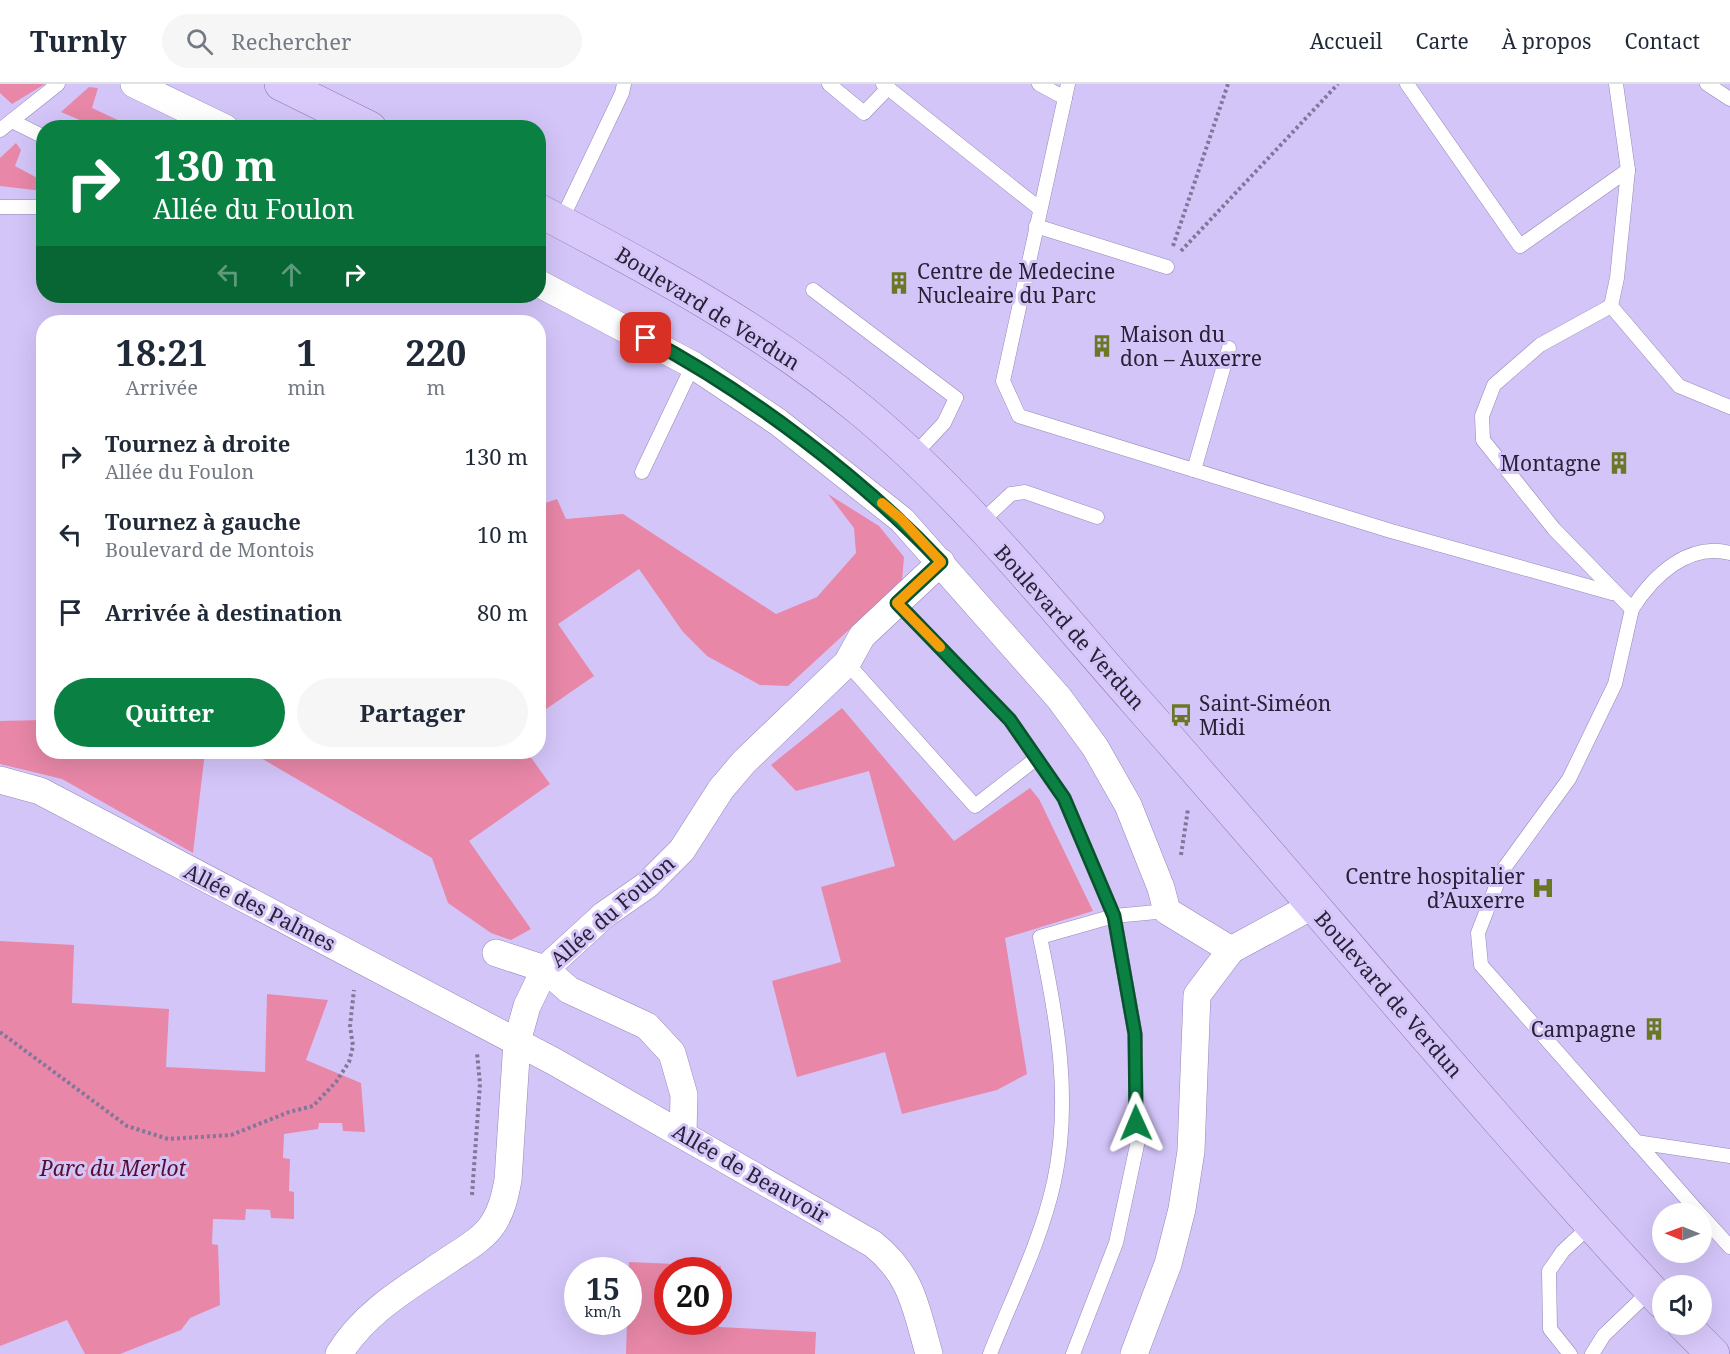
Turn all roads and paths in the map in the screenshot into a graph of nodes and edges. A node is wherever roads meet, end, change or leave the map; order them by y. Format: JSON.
{"nodes":[{"id":1,"x":58,"y":84,"type":"edge"},
{"id":2,"x":134,"y":84,"type":"edge"},
{"id":3,"x":281,"y":84,"type":"edge"},
{"id":4,"x":624,"y":84,"type":"edge"},
{"id":5,"x":829,"y":84,"type":"edge"},
{"id":6,"x":1039,"y":84,"type":"edge"},
{"id":7,"x":1068,"y":84,"type":"edge"},
{"id":8,"x":1228,"y":84,"type":"edge"},
{"id":9,"x":1338,"y":84,"type":"edge"},
{"id":10,"x":1407,"y":84,"type":"edge"},
{"id":11,"x":1616,"y":84,"type":"edge"},
{"id":12,"x":1707,"y":84,"type":"edge"},
{"id":13,"x":885,"y":86,"type":"edge"},
{"id":14,"x":1065,"y":98,"type":"junction"},
{"id":15,"x":1730,"y":99,"type":"edge"},
{"id":16,"x":208,"y":120,"type":"edge"},
{"id":17,"x":354,"y":120,"type":"edge"},
{"id":18,"x":12,"y":121,"type":"junction"},
{"id":19,"x":0,"y":130,"type":"edge"},
{"id":20,"x":36,"y":133,"type":"edge"},
{"id":21,"x":1628,"y":171,"type":"junction"},
{"id":22,"x":0,"y":207,"type":"edge"},
{"id":23,"x":36,"y":207,"type":"edge"},
{"id":24,"x":1040,"y":209,"type":"junction"},
{"id":25,"x":550,"y":216,"type":"edge"},
{"id":26,"x":1036,"y":226,"type":"junction"},
{"id":27,"x":1167,"y":267,"type":"junction"},
{"id":28,"x":546,"y":287,"type":"edge"},
{"id":29,"x":813,"y":290,"type":"dead end"},
{"id":30,"x":1611,"y":306,"type":"junction"},
{"id":31,"x":1229,"y":348,"type":"dead end"},
{"id":32,"x":693,"y":365,"type":"junction"},
{"id":33,"x":1730,"y":407,"type":"edge"},
{"id":34,"x":912,"y":458,"type":"junction"},
{"id":35,"x":1194,"y":470,"type":"junction"},
{"id":36,"x":642,"y":472,"type":"dead end"},
{"id":37,"x":1097,"y":517,"type":"dead end"},
{"id":38,"x":979,"y":524,"type":"junction"},
{"id":39,"x":1730,"y":553,"type":"edge"},
{"id":40,"x":941,"y":562,"type":"junction"},
{"id":41,"x":1614,"y":593,"type":"junction"},
{"id":42,"x":897,"y":603,"type":"junction"},
{"id":43,"x":1632,"y":609,"type":"junction"},
{"id":44,"x":847,"y":663,"type":"junction"},
{"id":45,"x":1037,"y":758,"type":"junction"},
{"id":46,"x":0,"y":780,"type":"edge"},
{"id":47,"x":1207,"y":781,"type":"junction"},
{"id":48,"x":1164,"y":900,"type":"junction"},
{"id":49,"x":1312,"y":906,"type":"junction"},
{"id":50,"x":1114,"y":916,"type":"junction"},
{"id":51,"x":1231,"y":950,"type":"junction"},
{"id":52,"x":496,"y":953,"type":"dead end"},
{"id":53,"x":363,"y":960,"type":"junction"},
{"id":54,"x":545,"y":969,"type":"junction"},
{"id":55,"x":475,"y":1020,"type":"junction"},
{"id":56,"x":0,"y":1032,"type":"edge"},
{"id":57,"x":517,"y":1042,"type":"junction"},
{"id":58,"x":683,"y":1134,"type":"junction"},
{"id":59,"x":1636,"y":1142,"type":"junction"},
{"id":60,"x":1730,"y":1156,"type":"edge"},
{"id":61,"x":472,"y":1197,"type":"dead end"},
{"id":62,"x":1690,"y":1203,"type":"edge"},
{"id":63,"x":1592,"y":1224,"type":"junction"},
{"id":64,"x":1712,"y":1227,"type":"edge"},
{"id":65,"x":1730,"y":1247,"type":"edge"},
{"id":66,"x":1652,"y":1292,"type":"edge"},
{"id":67,"x":1652,"y":1299,"type":"edge"},
{"id":68,"x":1694,"y":1335,"type":"edge"},
{"id":69,"x":339,"y":1354,"type":"edge"},
{"id":70,"x":929,"y":1354,"type":"edge"},
{"id":71,"x":990,"y":1354,"type":"edge"},
{"id":72,"x":1073,"y":1354,"type":"edge"},
{"id":73,"x":1134,"y":1354,"type":"edge"},
{"id":74,"x":1570,"y":1354,"type":"edge"},
{"id":75,"x":1592,"y":1354,"type":"edge"},
{"id":76,"x":1713,"y":1354,"type":"edge"}],
"edges":[{"from":1,"to":18,"type":"lane"},
{"from":2,"to":16,"type":"street"},
{"from":3,"to":17,"type":"main road"},
{"from":4,"to":25,"type":"lane"},
{"from":5,"to":13,"type":"lane"},
{"from":6,"to":14,"type":"lane"},
{"from":7,"to":14,"type":"lane"},
{"from":8,"to":27,"type":"path"},
{"from":9,"to":27,"type":"path"},
{"from":10,"to":21,"type":"lane"},
{"from":11,"to":21,"type":"lane"},
{"from":12,"to":15,"type":"lane"},
{"from":13,"to":24,"type":"lane"},
{"from":14,"to":24,"type":"lane"},
{"from":18,"to":19,"type":"lane"},
{"from":18,"to":20,"type":"lane"},
{"from":21,"to":30,"type":"lane"},
{"from":22,"to":23,"type":"lane"},
{"from":24,"to":26,"type":"lane"},
{"from":25,"to":34,"type":"main road","name":"Boulevard de Verdun"},
{"from":26,"to":27,"type":"lane"},
{"from":26,"to":35,"type":"lane"},
{"from":28,"to":32,"type":"street"},
{"from":29,"to":34,"type":"lane"},
{"from":30,"to":33,"type":"lane"},
{"from":30,"to":41,"type":"lane"},
{"from":31,"to":35,"type":"lane"},
{"from":32,"to":36,"type":"lane"},
{"from":32,"to":40,"type":"street"},
{"from":34,"to":38,"type":"main road","name":"Boulevard de Verdun"},
{"from":35,"to":41,"type":"lane"},
{"from":37,"to":38,"type":"lane"},
{"from":38,"to":47,"type":"main road","name":"Boulevard de Verdun"},
{"from":39,"to":43,"type":"lane"},
{"from":40,"to":42,"type":"street","name":"Allée du Foulon"},
{"from":40,"to":48,"type":"street"},
{"from":41,"to":43,"type":"lane"},
{"from":42,"to":44,"type":"street","name":"Allée du Foulon"},
{"from":42,"to":45,"type":"lane"},
{"from":43,"to":59,"type":"lane"},
{"from":44,"to":45,"type":"lane"},
{"from":44,"to":54,"type":"street","name":"Allée du Foulon"},
{"from":45,"to":50,"type":"lane"},
{"from":46,"to":53,"type":"street","name":"Allée des Palmes"},
{"from":47,"to":48,"type":"path"},
{"from":47,"to":49,"type":"main road","name":"Boulevard de Verdun"},
{"from":48,"to":50,"type":"lane"},
{"from":48,"to":51,"type":"street"},
{"from":49,"to":51,"type":"street"},
{"from":49,"to":63,"type":"main road","name":"Boulevard de Verdun"},
{"from":50,"to":71,"type":"lane"},
{"from":50,"to":72,"type":"lane"},
{"from":51,"to":73,"type":"street"},
{"from":52,"to":54,"type":"street"},
{"from":53,"to":55,"type":"street","name":"Allée des Palmes"},
{"from":53,"to":56,"type":"path"},
{"from":54,"to":57,"type":"street","name":"Allée du Foulon"},
{"from":54,"to":58,"type":"street"},
{"from":55,"to":57,"type":"street","name":"Allée des Palmes"},
{"from":55,"to":61,"type":"path"},
{"from":57,"to":58,"type":"street","name":"Allée de Beauvoir"},
{"from":57,"to":69,"type":"street","name":"Allée du Foulon"},
{"from":58,"to":70,"type":"street","name":"Allée de Beauvoir"},
{"from":59,"to":60,"type":"lane"},
{"from":59,"to":62,"type":"lane"},
{"from":63,"to":66,"type":"main road","name":"Boulevard de Verdun"},
{"from":63,"to":74,"type":"lane"},
{"from":64,"to":65,"type":"lane"},
{"from":67,"to":75,"type":"lane"},
{"from":68,"to":76,"type":"main road"}]}
